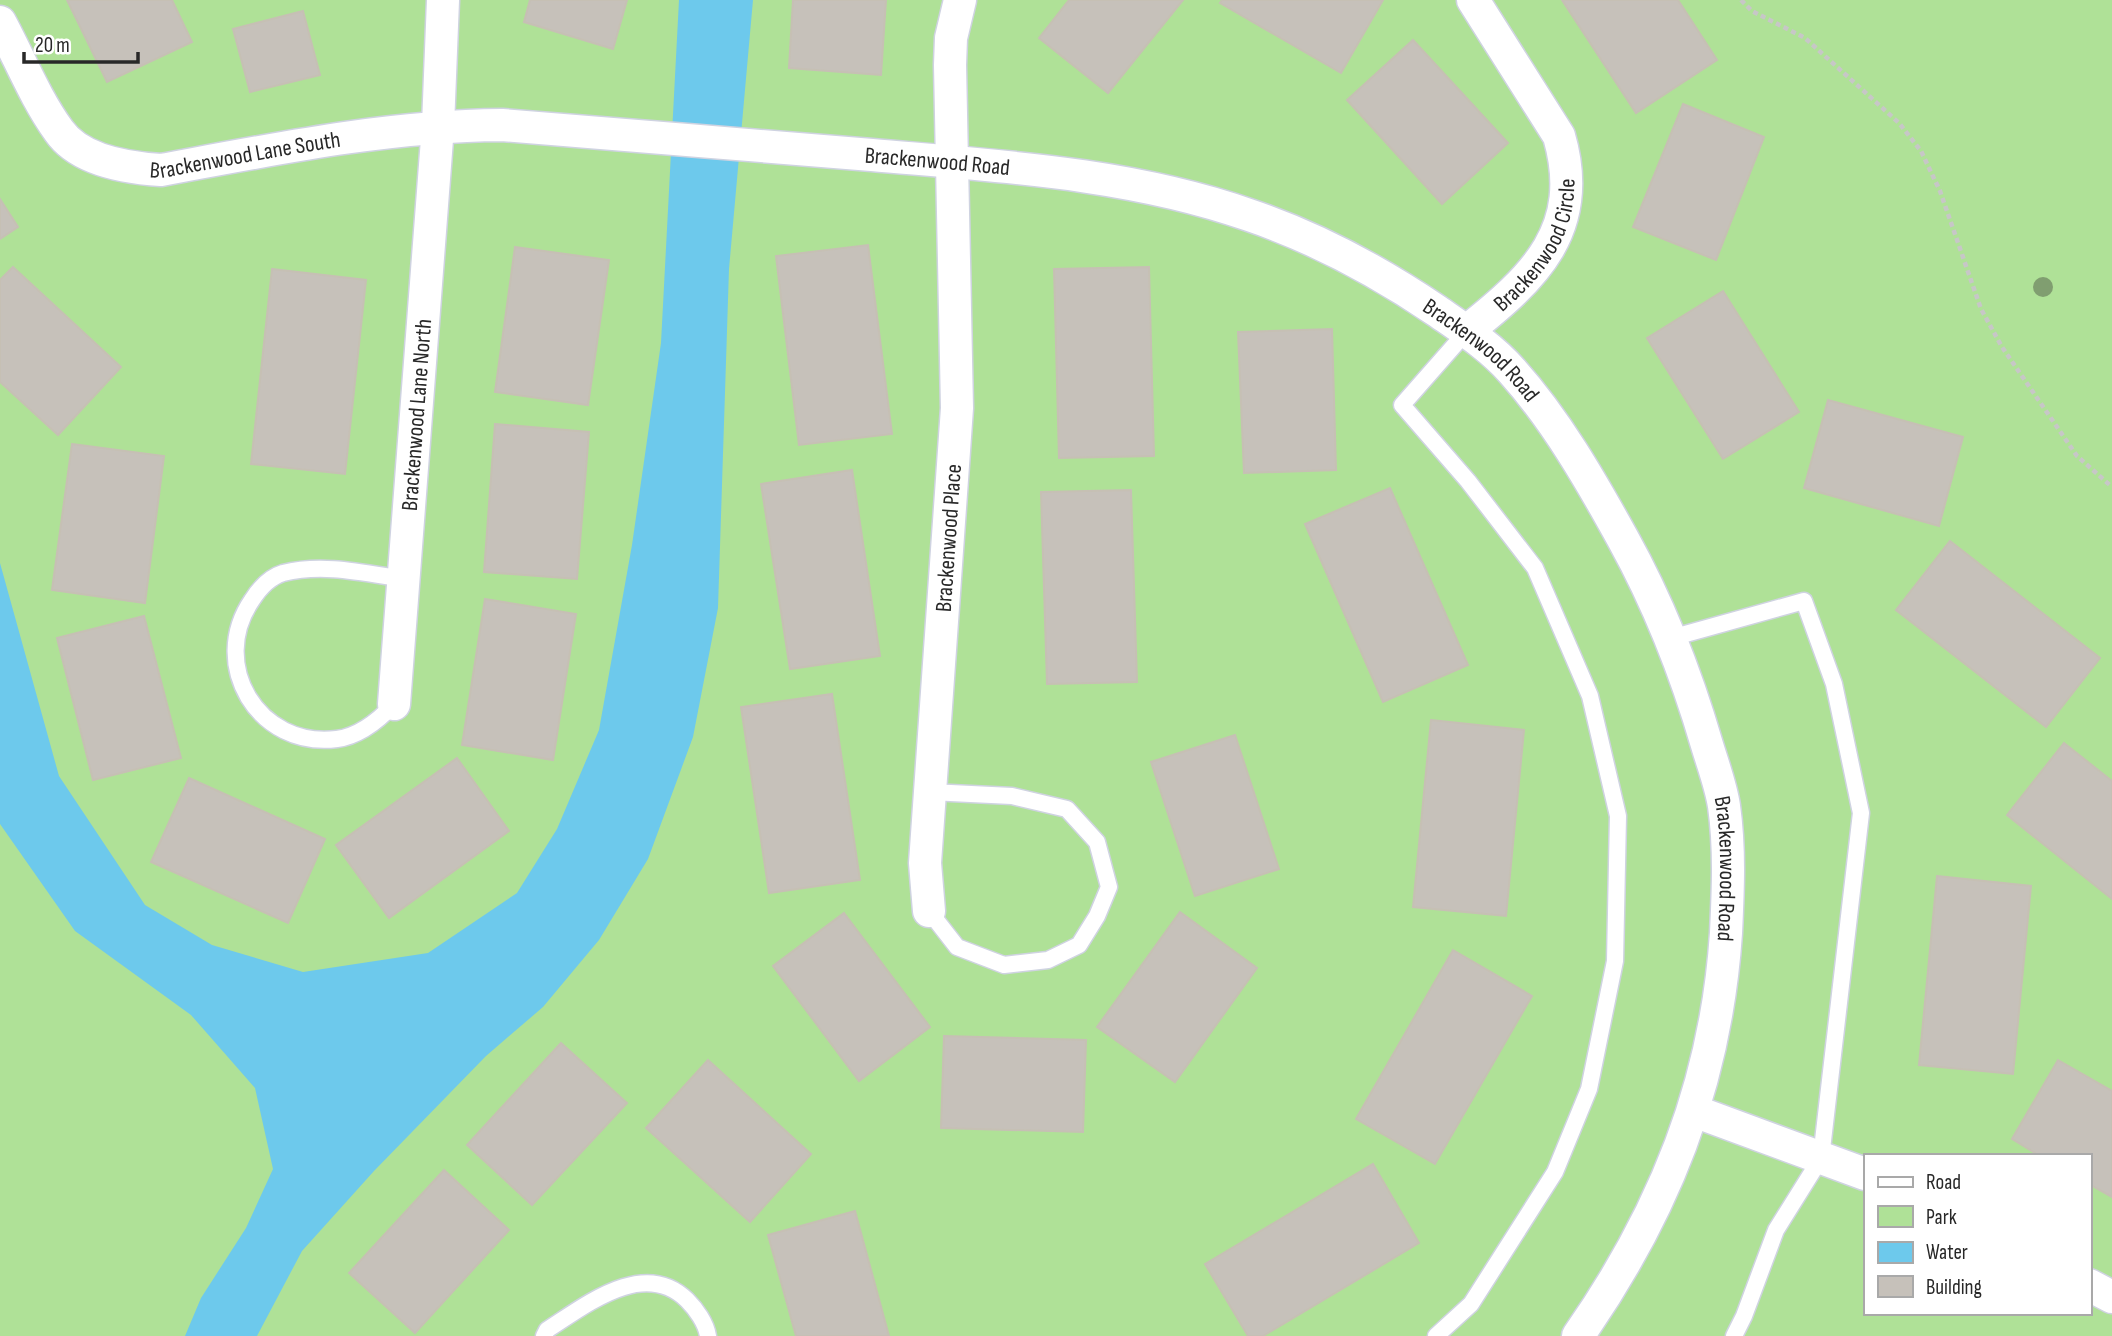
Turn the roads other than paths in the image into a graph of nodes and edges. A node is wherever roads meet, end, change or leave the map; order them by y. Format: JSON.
{"nodes":[{"id":1,"x":443,"y":0,"type":"edge"},
{"id":2,"x":960,"y":0,"type":"edge"},
{"id":3,"x":1473,"y":0,"type":"edge"},
{"id":4,"x":0,"y":22,"type":"edge"},
{"id":5,"x":438,"y":126,"type":"junction"},
{"id":6,"x":952,"y":162,"type":"junction"},
{"id":7,"x":1466,"y":331,"type":"junction"},
{"id":8,"x":404,"y":579,"type":"junction"},
{"id":9,"x":1671,"y":638,"type":"junction"},
{"id":10,"x":394,"y":704,"type":"joint"},
{"id":11,"x":930,"y":792,"type":"junction"},
{"id":12,"x":929,"y":911,"type":"joint"},
{"id":13,"x":1694,"y":1111,"type":"junction"},
{"id":14,"x":1821,"y":1158,"type":"junction"},
{"id":15,"x":1864,"y":1174,"type":"edge"},
{"id":16,"x":2091,"y":1286,"type":"edge"},
{"id":17,"x":2112,"y":1297,"type":"edge"},
{"id":18,"x":544,"y":1336,"type":"edge"},
{"id":19,"x":708,"y":1336,"type":"edge"},
{"id":20,"x":1436,"y":1336,"type":"edge"},
{"id":21,"x":1578,"y":1336,"type":"edge"},
{"id":22,"x":1734,"y":1336,"type":"edge"}],
"edges":[{"from":1,"to":5,"type":"street"},
{"from":2,"to":6,"type":"street"},
{"from":3,"to":7,"type":"street","name":"Brackenwood Circle"},
{"from":4,"to":5,"type":"street","name":"Brackenwood Lane South"},
{"from":5,"to":6,"type":"street","name":"Brackenwood Road"},
{"from":5,"to":8,"type":"street","name":"Brackenwood Lane North"},
{"from":6,"to":7,"type":"street","name":"Brackenwood Road"},
{"from":6,"to":11,"type":"street","name":"Brackenwood Place"},
{"from":7,"to":9,"type":"street","name":"Brackenwood Road"},
{"from":7,"to":20,"type":"lane"},
{"from":8,"to":10,"type":"street","name":"Brackenwood Lane North"},
{"from":8,"to":10,"type":"lane"},
{"from":9,"to":13,"type":"street","name":"Brackenwood Road"},
{"from":9,"to":14,"type":"lane"},
{"from":11,"to":12,"type":"street","name":"Brackenwood Place"},
{"from":11,"to":12,"type":"lane"},
{"from":13,"to":14,"type":"street"},
{"from":13,"to":21,"type":"street","name":"Brackenwood Road"},
{"from":14,"to":15,"type":"street"},
{"from":14,"to":22,"type":"lane"},
{"from":16,"to":17,"type":"street"},
{"from":18,"to":19,"type":"lane"}]}
